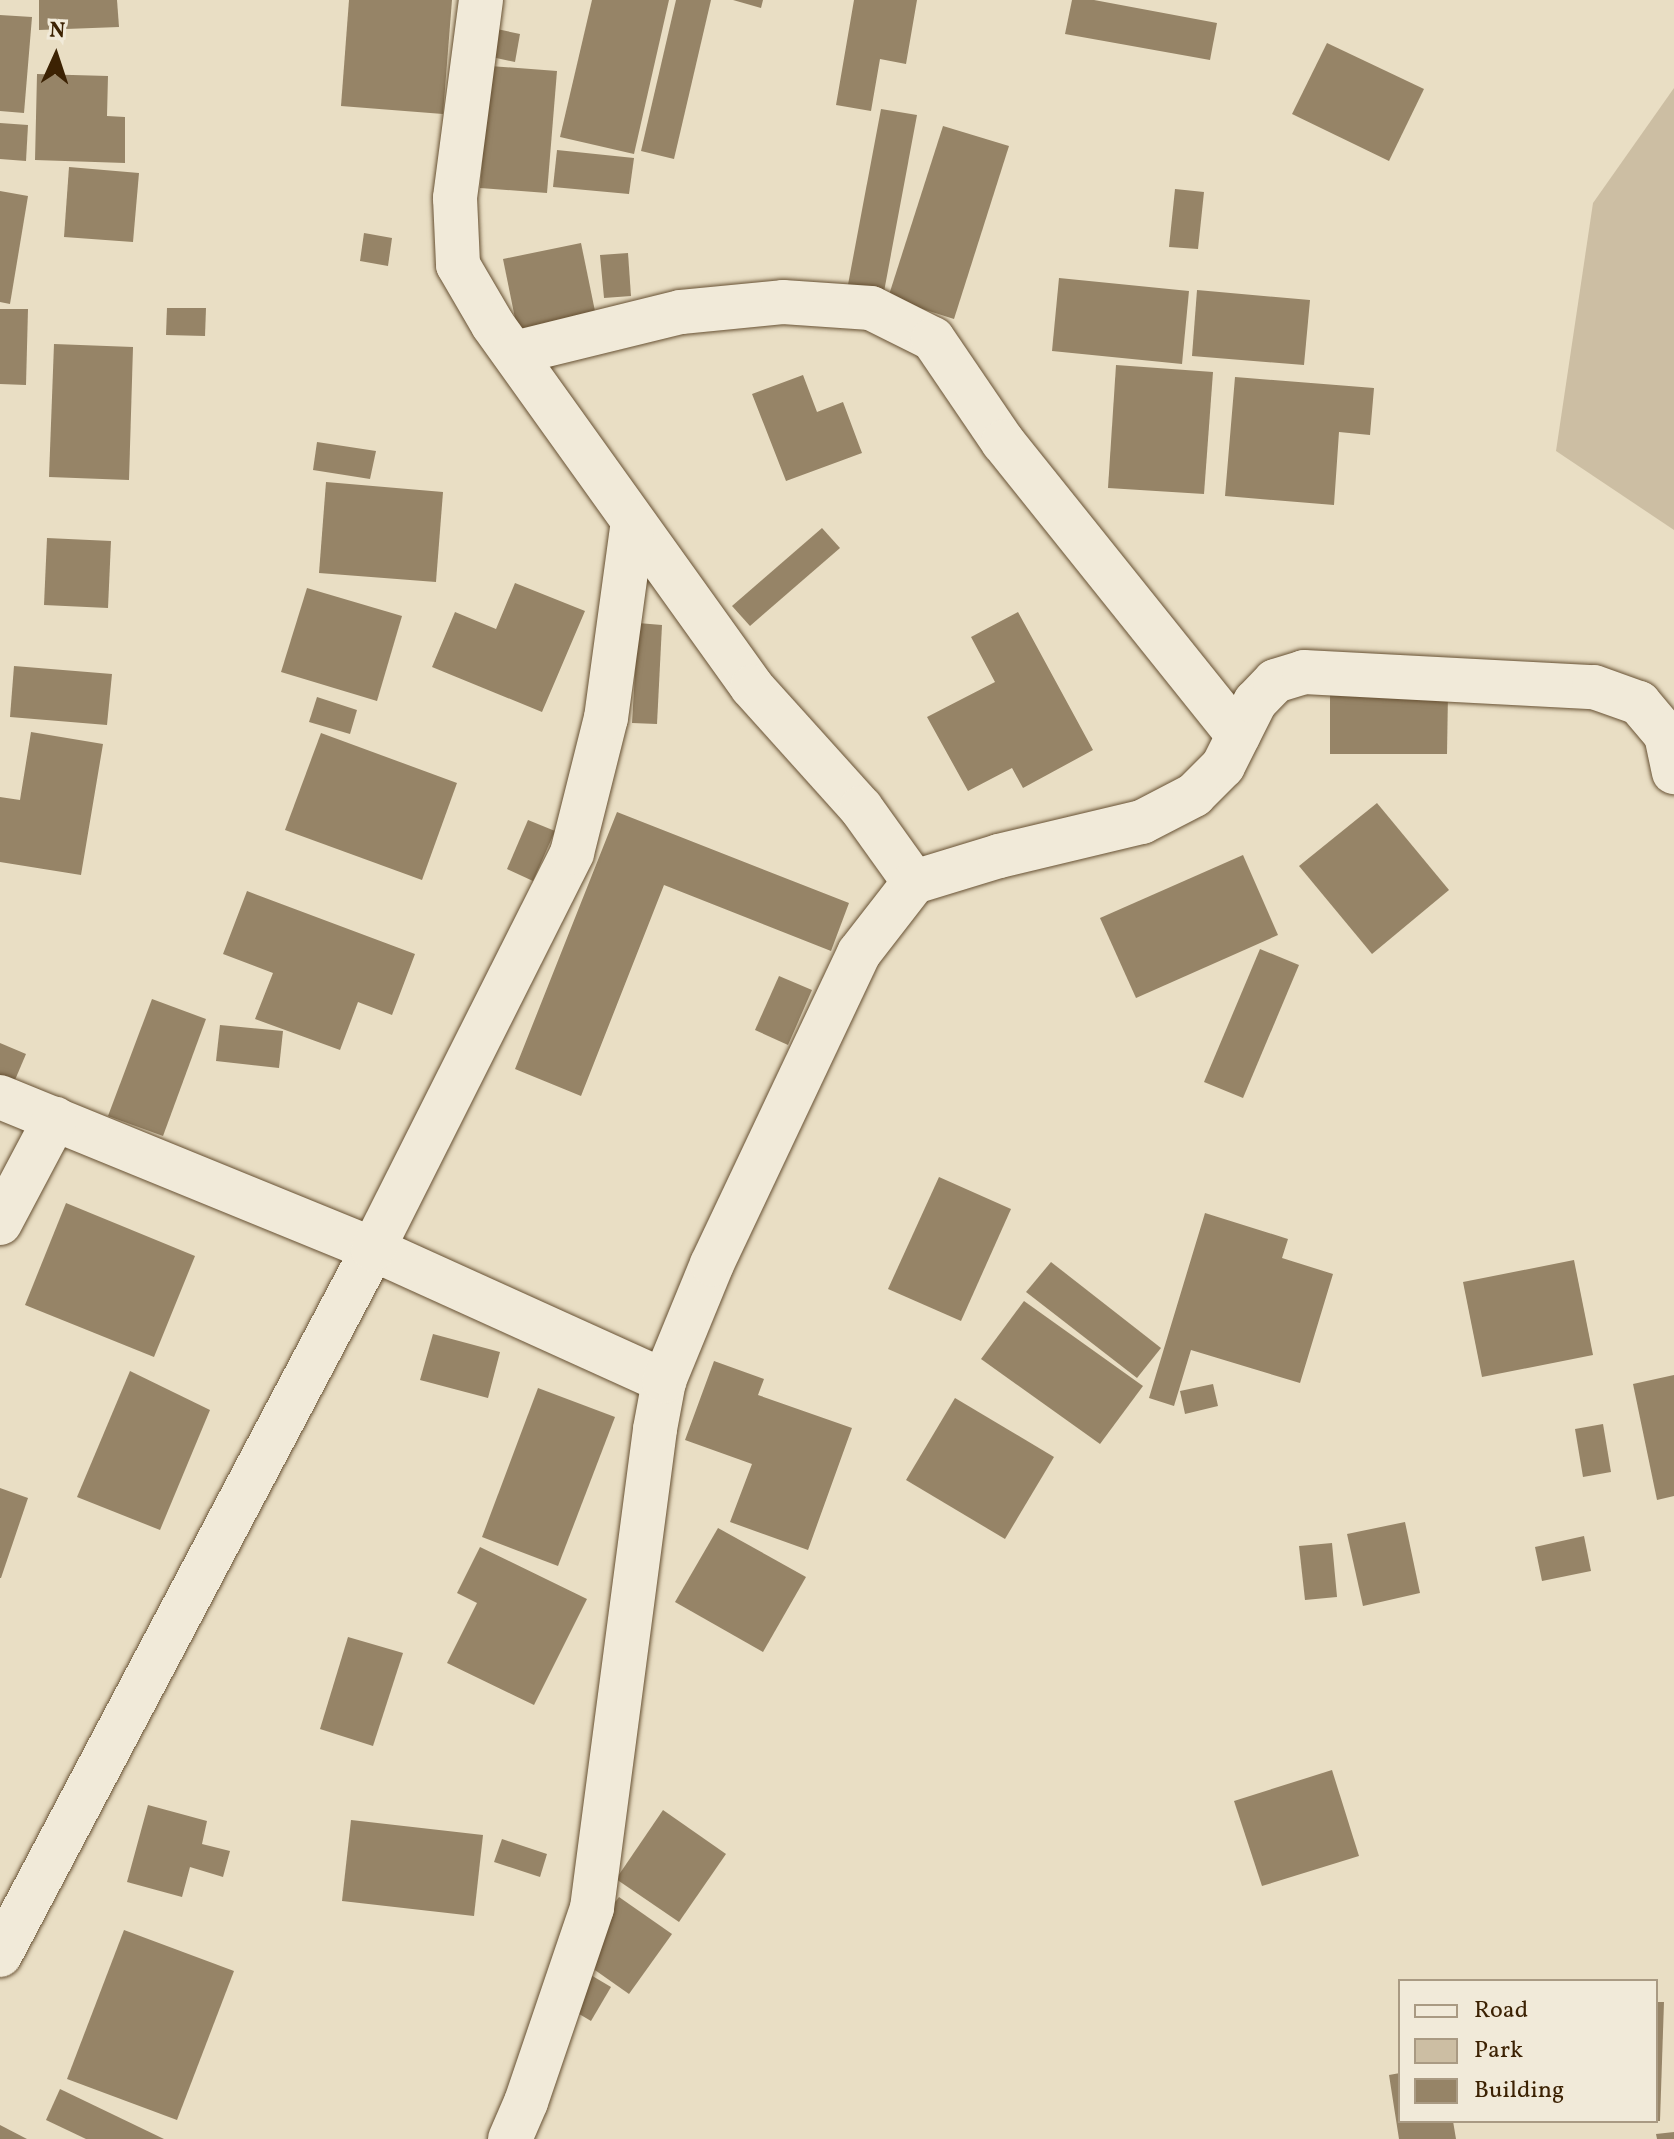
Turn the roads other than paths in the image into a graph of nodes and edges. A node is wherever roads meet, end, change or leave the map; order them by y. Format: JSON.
{"nodes":[{"id":1,"x":481,"y":0,"type":"edge"},
{"id":2,"x":514,"y":353,"type":"junction"},
{"id":3,"x":633,"y":522,"type":"junction"},
{"id":4,"x":1238,"y":735,"type":"junction"},
{"id":5,"x":1674,"y":772,"type":"edge"},
{"id":6,"x":914,"y":882,"type":"junction"},
{"id":7,"x":0,"y":1097,"type":"edge"},
{"id":8,"x":55,"y":1119,"type":"junction"},
{"id":9,"x":0,"y":1223,"type":"edge"},
{"id":10,"x":373,"y":1249,"type":"junction"},
{"id":11,"x":664,"y":1381,"type":"junction"},
{"id":12,"x":0,"y":1955,"type":"edge"},
{"id":13,"x":510,"y":2139,"type":"edge"}],
"edges":[{"from":1,"to":2,"type":"street"},
{"from":2,"to":3,"type":"street"},
{"from":2,"to":4,"type":"street"},
{"from":3,"to":6,"type":"street"},
{"from":3,"to":10,"type":"street"},
{"from":4,"to":5,"type":"street"},
{"from":4,"to":6,"type":"street"},
{"from":6,"to":11,"type":"street"},
{"from":7,"to":8,"type":"street"},
{"from":8,"to":9,"type":"street"},
{"from":8,"to":10,"type":"street"},
{"from":10,"to":11,"type":"street"},
{"from":10,"to":12,"type":"street"},
{"from":11,"to":13,"type":"street"}]}
